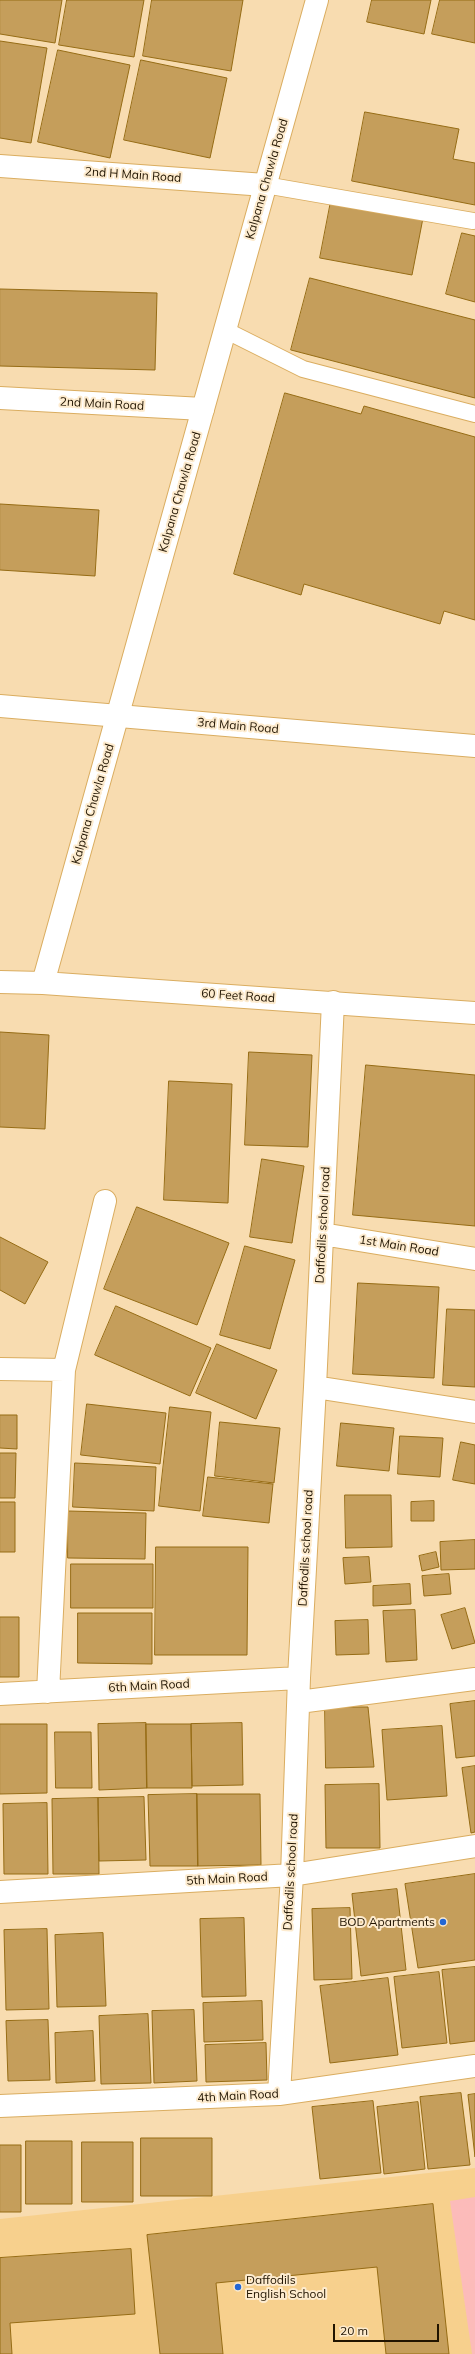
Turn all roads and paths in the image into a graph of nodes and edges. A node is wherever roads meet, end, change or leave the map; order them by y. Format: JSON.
{"nodes":[{"id":1,"x":317,"y":0,"type":"edge"},
{"id":2,"x":0,"y":166,"type":"edge"},
{"id":3,"x":265,"y":185,"type":"junction"},
{"id":4,"x":473,"y":221,"type":"dead end"},
{"id":5,"x":225,"y":330,"type":"junction"},
{"id":6,"x":0,"y":398,"type":"edge"},
{"id":7,"x":203,"y":409,"type":"junction"},
{"id":8,"x":475,"y":414,"type":"edge"},
{"id":9,"x":0,"y":706,"type":"edge"},
{"id":10,"x":118,"y":716,"type":"junction"},
{"id":11,"x":475,"y":746,"type":"edge"},
{"id":12,"x":0,"y":982,"type":"edge"},
{"id":13,"x":43,"y":983,"type":"junction"},
{"id":14,"x":333,"y":1002,"type":"junction"},
{"id":15,"x":475,"y":1013,"type":"edge"},
{"id":16,"x":105,"y":1201,"type":"dead end"},
{"id":17,"x":322,"y":1234,"type":"junction"},
{"id":18,"x":475,"y":1258,"type":"edge"},
{"id":19,"x":0,"y":1369,"type":"edge"},
{"id":20,"x":64,"y":1370,"type":"junction"},
{"id":21,"x":315,"y":1387,"type":"junction"},
{"id":22,"x":475,"y":1412,"type":"edge"},
{"id":23,"x":299,"y":1678,"type":"junction"},
{"id":24,"x":475,"y":1679,"type":"edge"},
{"id":25,"x":48,"y":1692,"type":"junction"},
{"id":26,"x":0,"y":1694,"type":"edge"},
{"id":27,"x":299,"y":1702,"type":"junction"},
{"id":28,"x":475,"y":1846,"type":"edge"},
{"id":29,"x":292,"y":1875,"type":"junction"},
{"id":30,"x":0,"y":1892,"type":"edge"},
{"id":31,"x":475,"y":2066,"type":"edge"},
{"id":32,"x":279,"y":2094,"type":"junction"},
{"id":33,"x":0,"y":2106,"type":"edge"}],
"edges":[{"from":1,"to":3,"type":"street","name":"Kalpana Chawla Road"},
{"from":2,"to":3,"type":"street","name":"2nd H Main Road"},
{"from":3,"to":4,"type":"lane"},
{"from":3,"to":5,"type":"street","name":"Kalpana Chawla Road"},
{"from":5,"to":7,"type":"street","name":"Kalpana Chawla Road"},
{"from":5,"to":8,"type":"lane"},
{"from":6,"to":7,"type":"street","name":"2nd Main Road"},
{"from":7,"to":10,"type":"street","name":"Kalpana Chawla Road"},
{"from":9,"to":10,"type":"street","name":"3rd Main Road"},
{"from":10,"to":11,"type":"street","name":"3rd Main Road"},
{"from":10,"to":13,"type":"street","name":"Kalpana Chawla Road"},
{"from":12,"to":13,"type":"street","name":"60 Feet Road"},
{"from":13,"to":14,"type":"street","name":"60 Feet Road"},
{"from":14,"to":15,"type":"street","name":"60 Feet Road"},
{"from":14,"to":17,"type":"street","name":"Daffodils school road"},
{"from":16,"to":20,"type":"street"},
{"from":17,"to":18,"type":"street","name":"1st Main Road"},
{"from":17,"to":21,"type":"street","name":"Daffodils school road"},
{"from":19,"to":20,"type":"street"},
{"from":20,"to":25,"type":"street"},
{"from":21,"to":22,"type":"street"},
{"from":21,"to":23,"type":"street","name":"Daffodils school road"},
{"from":23,"to":25,"type":"street","name":"6th Main Road"},
{"from":23,"to":27,"type":"street","name":"Daffodils school road"},
{"from":24,"to":27,"type":"street"},
{"from":25,"to":26,"type":"street","name":"6th Main Road"},
{"from":27,"to":29,"type":"street","name":"Daffodils school road"},
{"from":28,"to":29,"type":"street","name":"5th Main Road"},
{"from":29,"to":30,"type":"street","name":"5th Main Road"},
{"from":29,"to":32,"type":"street","name":"Daffodils school road"},
{"from":31,"to":32,"type":"street","name":"4th Main Road"},
{"from":32,"to":33,"type":"street","name":"4th Main Road"}]}
